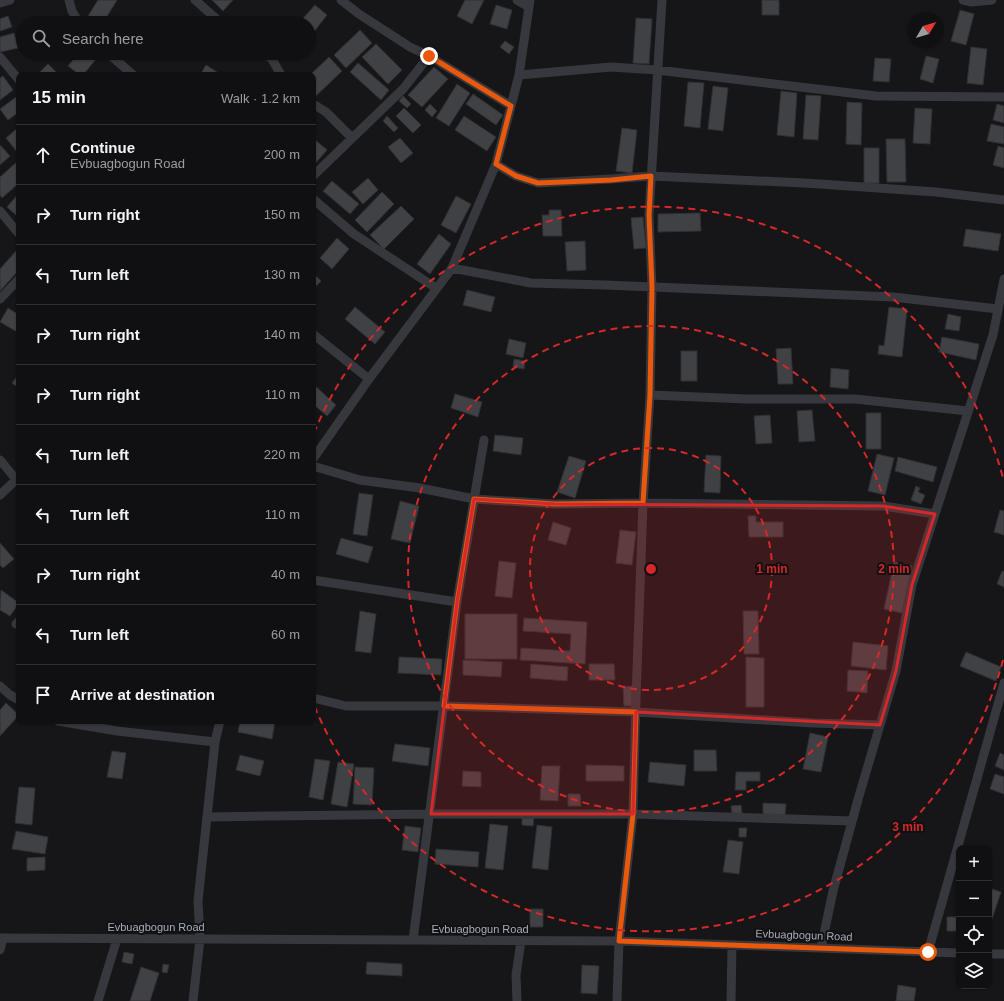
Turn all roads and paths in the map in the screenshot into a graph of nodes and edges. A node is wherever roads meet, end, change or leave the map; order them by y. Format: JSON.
{"nodes":[{"id":1,"x":10,"y":0,"type":"edge"},
{"id":2,"x":69,"y":0,"type":"edge"},
{"id":3,"x":195,"y":0,"type":"edge"},
{"id":4,"x":341,"y":0,"type":"edge"},
{"id":5,"x":517,"y":0,"type":"edge"},
{"id":6,"x":662,"y":0,"type":"edge"},
{"id":7,"x":963,"y":0,"type":"edge"},
{"id":8,"x":992,"y":0,"type":"edge"},
{"id":9,"x":0,"y":3,"type":"edge"},
{"id":10,"x":529,"y":3,"type":"edge"},
{"id":11,"x":75,"y":16,"type":"edge"},
{"id":12,"x":213,"y":16,"type":"edge"},
{"id":13,"x":429,"y":56,"type":"junction"},
{"id":14,"x":0,"y":57,"type":"edge"},
{"id":15,"x":116,"y":60,"type":"edge"},
{"id":16,"x":273,"y":60,"type":"edge"},
{"id":17,"x":657,"y":70,"type":"junction"},
{"id":18,"x":130,"y":72,"type":"edge"},
{"id":19,"x":279,"y":72,"type":"edge"},
{"id":20,"x":519,"y":75,"type":"junction"},
{"id":21,"x":16,"y":76,"type":"edge"},
{"id":22,"x":1004,"y":97,"type":"edge"},
{"id":23,"x":316,"y":106,"type":"edge"},
{"id":24,"x":511,"y":106,"type":"junction"},
{"id":25,"x":352,"y":138,"type":"junction"},
{"id":26,"x":496,"y":164,"type":"junction"},
{"id":27,"x":316,"y":173,"type":"edge"},
{"id":28,"x":651,"y":176,"type":"junction"},
{"id":29,"x":1004,"y":200,"type":"edge"},
{"id":30,"x":316,"y":202,"type":"edge"},
{"id":31,"x":0,"y":211,"type":"edge"},
{"id":32,"x":16,"y":230,"type":"edge"},
{"id":33,"x":452,"y":268,"type":"junction"},
{"id":34,"x":1004,"y":279,"type":"edge"},
{"id":35,"x":16,"y":282,"type":"edge"},
{"id":36,"x":652,"y":287,"type":"junction"},
{"id":37,"x":436,"y":288,"type":"junction"},
{"id":38,"x":0,"y":299,"type":"edge"},
{"id":39,"x":998,"y":309,"type":"junction"},
{"id":40,"x":316,"y":336,"type":"edge"},
{"id":41,"x":369,"y":379,"type":"junction"},
{"id":42,"x":650,"y":395,"type":"junction"},
{"id":43,"x":968,"y":411,"type":"junction"},
{"id":44,"x":484,"y":440,"type":"dead end"},
{"id":45,"x":316,"y":455,"type":"edge"},
{"id":46,"x":0,"y":460,"type":"edge"},
{"id":47,"x":316,"y":467,"type":"edge"},
{"id":48,"x":16,"y":478,"type":"edge"},
{"id":49,"x":16,"y":482,"type":"edge"},
{"id":50,"x":0,"y":495,"type":"edge"},
{"id":51,"x":474,"y":499,"type":"junction"},
{"id":52,"x":643,"y":503,"type":"junction"},
{"id":53,"x":935,"y":514,"type":"junction"},
{"id":54,"x":316,"y":580,"type":"edge"},
{"id":55,"x":457,"y":602,"type":"junction"},
{"id":56,"x":1004,"y":683,"type":"edge"},
{"id":57,"x":0,"y":686,"type":"edge"},
{"id":58,"x":16,"y":698,"type":"edge"},
{"id":59,"x":316,"y":699,"type":"edge"},
{"id":60,"x":444,"y":706,"type":"junction"},
{"id":61,"x":636,"y":712,"type":"junction"},
{"id":62,"x":76,"y":724,"type":"edge"},
{"id":63,"x":219,"y":724,"type":"edge"},
{"id":64,"x":880,"y":725,"type":"junction"},
{"id":65,"x":216,"y":742,"type":"junction"},
{"id":66,"x":431,"y":814,"type":"junction"},
{"id":67,"x":633,"y":814,"type":"junction"},
{"id":68,"x":207,"y":817,"type":"junction"},
{"id":69,"x":852,"y":822,"type":"junction"},
{"id":70,"x":1,"y":938,"type":"edge"},
{"id":71,"x":117,"y":939,"type":"junction"},
{"id":72,"x":200,"y":939,"type":"junction"},
{"id":73,"x":413,"y":940,"type":"junction"},
{"id":74,"x":521,"y":941,"type":"junction"},
{"id":75,"x":619,"y":941,"type":"junction"},
{"id":76,"x":732,"y":945,"type":"junction"},
{"id":77,"x":821,"y":948,"type":"junction"},
{"id":78,"x":0,"y":950,"type":"edge"},
{"id":79,"x":928,"y":952,"type":"junction"},
{"id":80,"x":956,"y":953,"type":"edge"},
{"id":81,"x":992,"y":954,"type":"edge"},
{"id":82,"x":1004,"y":954,"type":"edge"},
{"id":83,"x":98,"y":1001,"type":"edge"},
{"id":84,"x":193,"y":1001,"type":"edge"},
{"id":85,"x":517,"y":1001,"type":"edge"},
{"id":86,"x":617,"y":1001,"type":"edge"},
{"id":87,"x":731,"y":1001,"type":"edge"}],
"edges":[{"from":1,"to":9,"type":"street"},
{"from":2,"to":11,"type":"street"},
{"from":3,"to":12,"type":"street"},
{"from":4,"to":13,"type":"street"},
{"from":5,"to":10,"type":"street"},
{"from":6,"to":17,"type":"street"},
{"from":7,"to":8,"type":"street"},
{"from":10,"to":20,"type":"street"},
{"from":13,"to":24,"type":"street"},
{"from":13,"to":25,"type":"street"},
{"from":14,"to":21,"type":"street"},
{"from":15,"to":18,"type":"street"},
{"from":16,"to":19,"type":"street"},
{"from":17,"to":20,"type":"street"},
{"from":17,"to":22,"type":"street"},
{"from":17,"to":28,"type":"street"},
{"from":20,"to":24,"type":"street"},
{"from":23,"to":25,"type":"street"},
{"from":24,"to":26,"type":"street"},
{"from":25,"to":27,"type":"street"},
{"from":26,"to":28,"type":"street"},
{"from":26,"to":33,"type":"street"},
{"from":28,"to":29,"type":"street"},
{"from":28,"to":36,"type":"street"},
{"from":30,"to":37,"type":"street"},
{"from":31,"to":32,"type":"street"},
{"from":33,"to":36,"type":"street"},
{"from":33,"to":37,"type":"street"},
{"from":34,"to":39,"type":"street"},
{"from":35,"to":38,"type":"street"},
{"from":36,"to":39,"type":"street"},
{"from":36,"to":42,"type":"street"},
{"from":37,"to":41,"type":"street"},
{"from":39,"to":43,"type":"street"},
{"from":40,"to":41,"type":"street"},
{"from":41,"to":45,"type":"street"},
{"from":42,"to":43,"type":"street"},
{"from":42,"to":52,"type":"street"},
{"from":43,"to":53,"type":"street"},
{"from":44,"to":51,"type":"street"},
{"from":46,"to":48,"type":"street"},
{"from":47,"to":51,"type":"street"},
{"from":49,"to":50,"type":"street"},
{"from":51,"to":52,"type":"street"},
{"from":51,"to":55,"type":"street"},
{"from":52,"to":53,"type":"street"},
{"from":52,"to":61,"type":"street"},
{"from":53,"to":64,"type":"street"},
{"from":54,"to":55,"type":"street"},
{"from":55,"to":60,"type":"street"},
{"from":56,"to":79,"type":"street"},
{"from":57,"to":58,"type":"street"},
{"from":59,"to":60,"type":"street"},
{"from":60,"to":61,"type":"street"},
{"from":60,"to":66,"type":"street"},
{"from":61,"to":64,"type":"street"},
{"from":61,"to":67,"type":"street"},
{"from":62,"to":65,"type":"street"},
{"from":63,"to":65,"type":"street"},
{"from":64,"to":69,"type":"street"},
{"from":65,"to":68,"type":"street"},
{"from":66,"to":67,"type":"street"},
{"from":66,"to":68,"type":"street"},
{"from":66,"to":73,"type":"street"},
{"from":67,"to":69,"type":"street"},
{"from":67,"to":75,"type":"street"},
{"from":68,"to":72,"type":"street"},
{"from":69,"to":77,"type":"street"},
{"from":70,"to":71,"type":"street","name":"Evbuagbogun Road"},
{"from":70,"to":78,"type":"street"},
{"from":71,"to":72,"type":"street","name":"Evbuagbogun Road"},
{"from":71,"to":83,"type":"street"},
{"from":72,"to":73,"type":"street","name":"Evbuagbogun Road"},
{"from":72,"to":84,"type":"street"},
{"from":73,"to":74,"type":"street","name":"Evbuagbogun Road"},
{"from":74,"to":75,"type":"street","name":"Evbuagbogun Road"},
{"from":74,"to":85,"type":"street"},
{"from":75,"to":76,"type":"street","name":"Evbuagbogun Road"},
{"from":75,"to":86,"type":"street"},
{"from":76,"to":77,"type":"street","name":"Evbuagbogun Road"},
{"from":76,"to":87,"type":"street"},
{"from":77,"to":79,"type":"street","name":"Evbuagbogun Road"},
{"from":79,"to":80,"type":"street","name":"Evbuagbogun Road"},
{"from":81,"to":82,"type":"street"}]}
